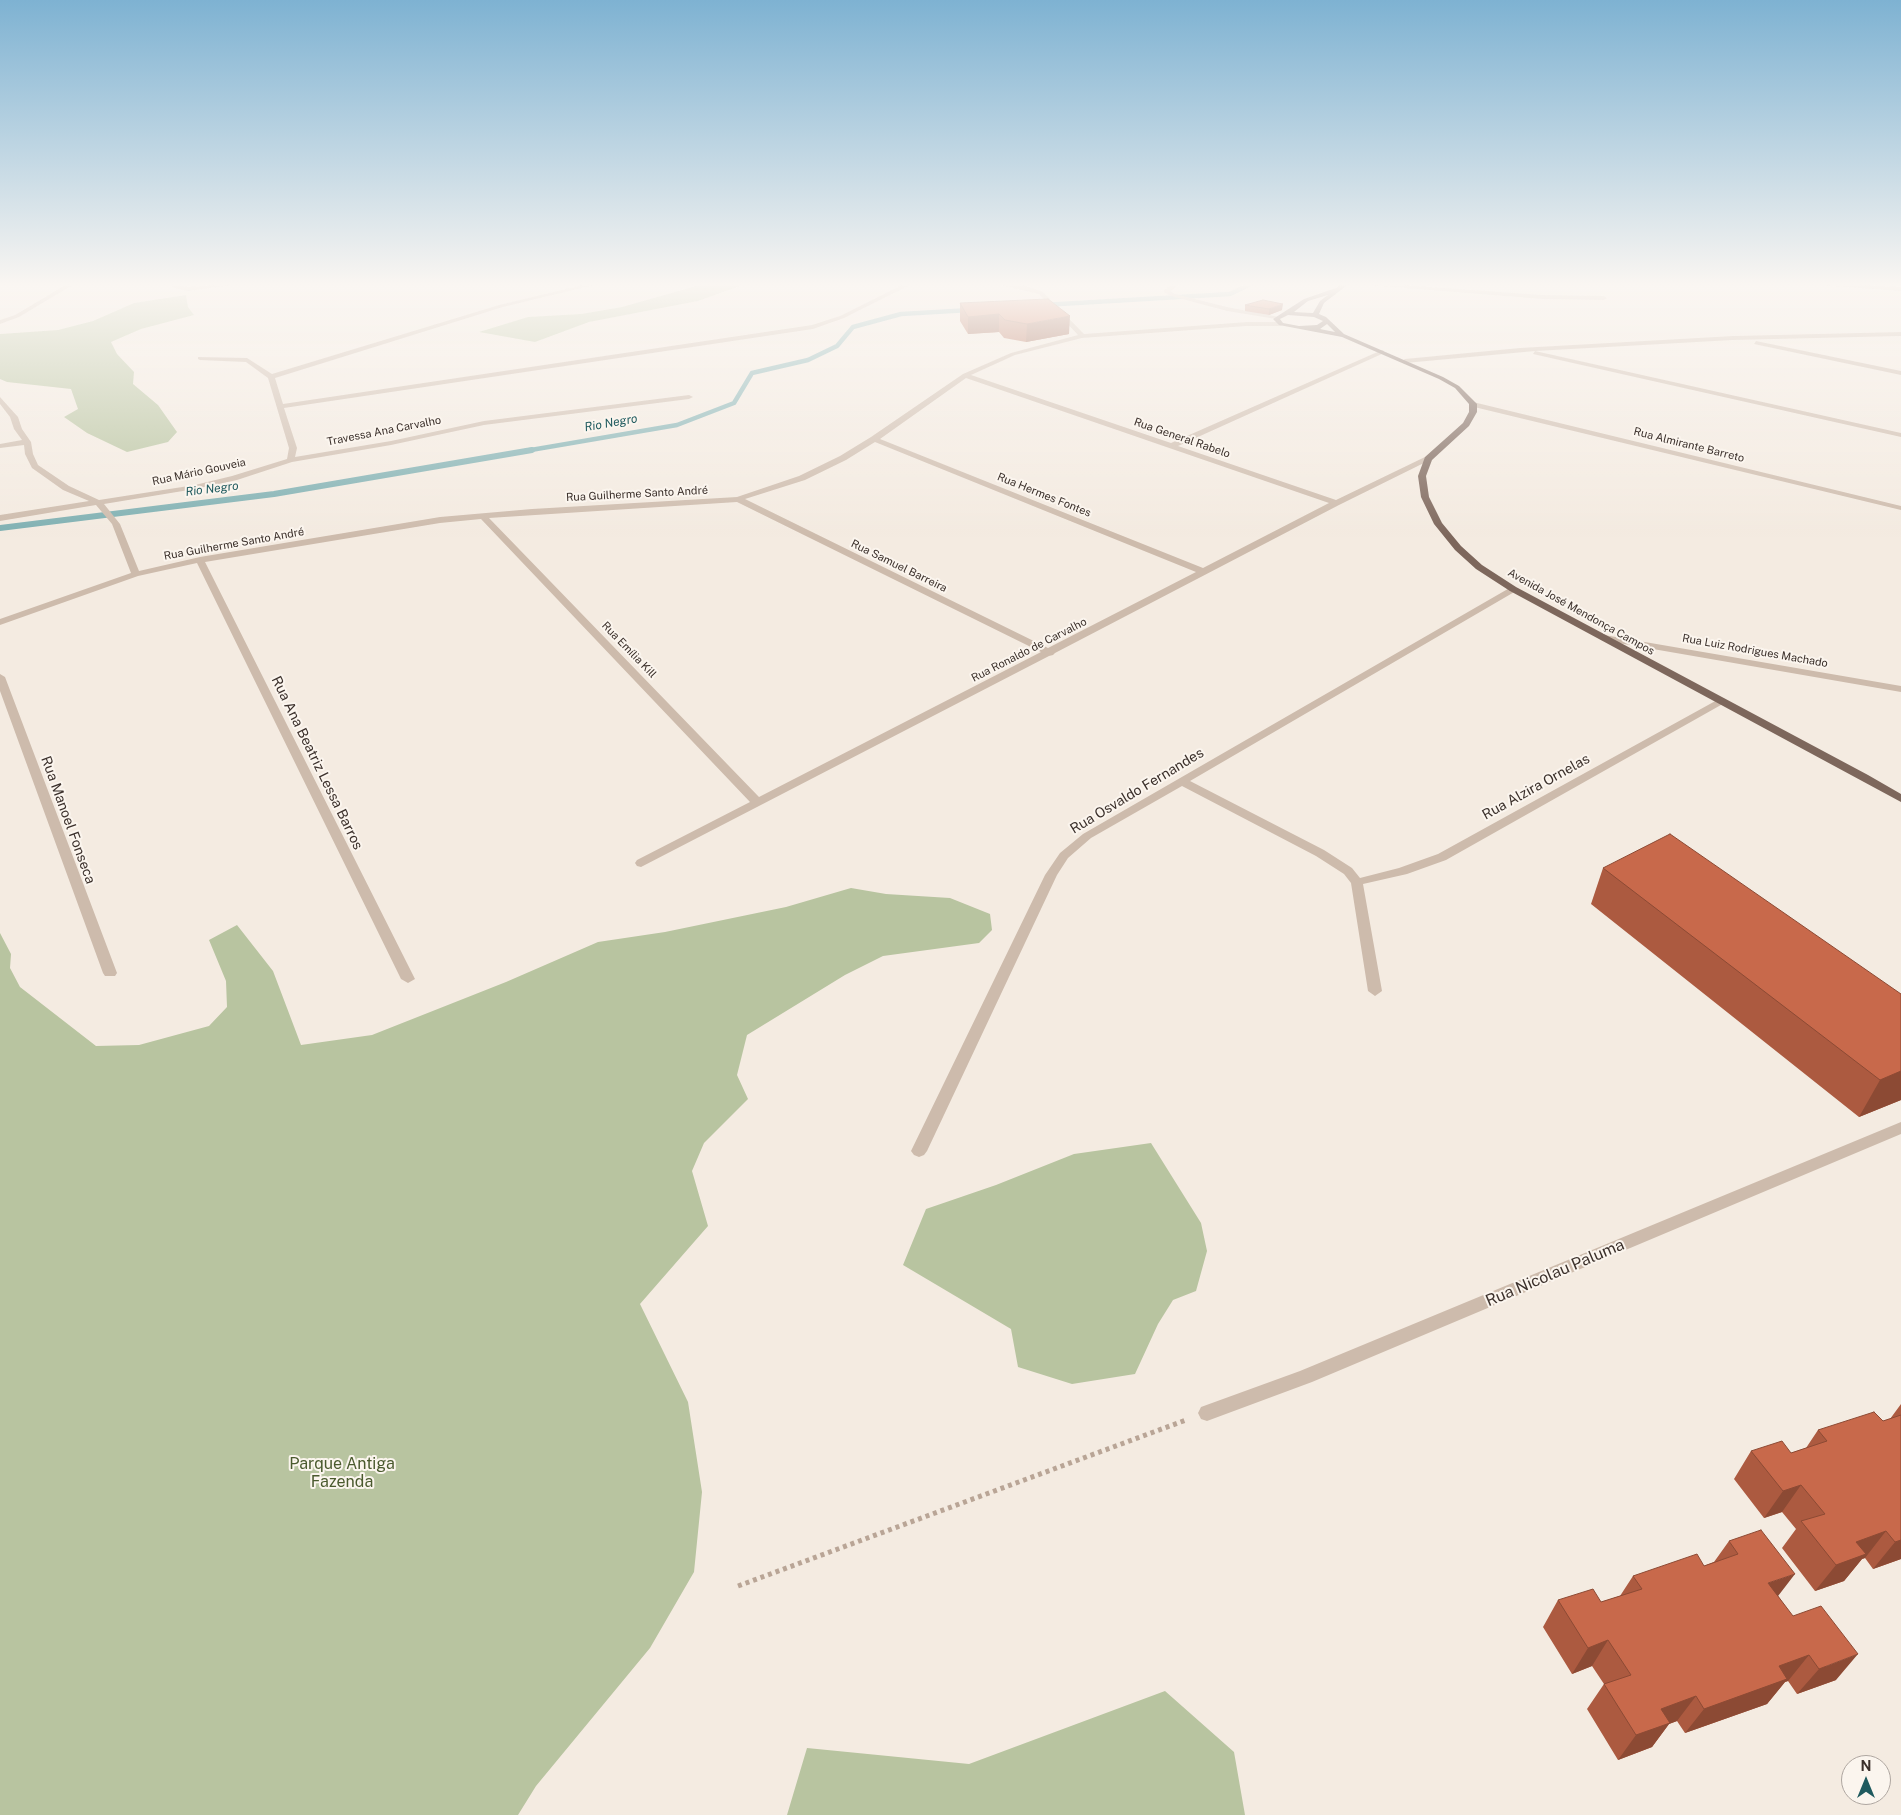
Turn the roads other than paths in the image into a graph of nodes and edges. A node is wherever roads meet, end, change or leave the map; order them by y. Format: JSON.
{"nodes":[{"id":1,"x":261,"y":368,"type":"edge"},
{"id":2,"x":301,"y":368,"type":"edge"},
{"id":3,"x":542,"y":368,"type":"edge"},
{"id":4,"x":981,"y":368,"type":"edge"},
{"id":5,"x":1347,"y":368,"type":"edge"},
{"id":6,"x":1418,"y":368,"type":"edge"},
{"id":7,"x":1599,"y":368,"type":"edge"},
{"id":8,"x":1876,"y":368,"type":"edge"},
{"id":9,"x":1901,"y":373,"type":"edge"},
{"id":10,"x":964,"y":375,"type":"junction"},
{"id":11,"x":271,"y":377,"type":"junction"},
{"id":12,"x":688,"y":397,"type":"dead end"},
{"id":13,"x":0,"y":399,"type":"edge"},
{"id":14,"x":1473,"y":404,"type":"junction"},
{"id":15,"x":280,"y":407,"type":"junction"},
{"id":16,"x":1901,"y":435,"type":"edge"},
{"id":17,"x":874,"y":439,"type":"junction"},
{"id":18,"x":27,"y":442,"type":"junction"},
{"id":19,"x":0,"y":446,"type":"edge"},
{"id":20,"x":1171,"y":446,"type":"junction"},
{"id":21,"x":1428,"y":459,"type":"junction"},
{"id":22,"x":291,"y":460,"type":"junction"},
{"id":23,"x":738,"y":499,"type":"junction"},
{"id":24,"x":99,"y":503,"type":"junction"},
{"id":25,"x":1336,"y":503,"type":"junction"},
{"id":26,"x":1901,"y":508,"type":"edge"},
{"id":27,"x":482,"y":515,"type":"junction"},
{"id":28,"x":0,"y":518,"type":"edge"},
{"id":29,"x":200,"y":560,"type":"junction"},
{"id":30,"x":1205,"y":572,"type":"junction"},
{"id":31,"x":136,"y":574,"type":"junction"},
{"id":32,"x":1513,"y":590,"type":"junction"},
{"id":33,"x":0,"y":622,"type":"edge"},
{"id":34,"x":1604,"y":638,"type":"junction"},
{"id":35,"x":1050,"y":653,"type":"junction"},
{"id":36,"x":0,"y":676,"type":"edge"},
{"id":37,"x":1901,"y":689,"type":"edge"},
{"id":38,"x":1723,"y":701,"type":"junction"},
{"id":39,"x":1182,"y":781,"type":"junction"},
{"id":40,"x":1901,"y":799,"type":"edge"},
{"id":41,"x":758,"y":803,"type":"junction"},
{"id":42,"x":642,"y":863,"type":"dead end"},
{"id":43,"x":1357,"y":882,"type":"junction"},
{"id":44,"x":110,"y":973,"type":"dead end"},
{"id":45,"x":408,"y":979,"type":"dead end"},
{"id":46,"x":1375,"y":991,"type":"dead end"},
{"id":47,"x":1901,"y":1128,"type":"edge"},
{"id":48,"x":919,"y":1151,"type":"dead end"},
{"id":49,"x":1207,"y":1412,"type":"road end"}],
"edges":[{"from":1,"to":11,"type":"street"},
{"from":2,"to":11,"type":"street"},
{"from":3,"to":15,"type":"street"},
{"from":4,"to":10,"type":"street","name":"Rua Guilherme Santo André"},
{"from":5,"to":20,"type":"street"},
{"from":6,"to":14,"type":"main road"},
{"from":7,"to":16,"type":"street"},
{"from":8,"to":9,"type":"street"},
{"from":10,"to":17,"type":"street","name":"Rua Guilherme Santo André"},
{"from":10,"to":20,"type":"street","name":"Rua General Rabelo"},
{"from":11,"to":15,"type":"street"},
{"from":12,"to":22,"type":"street","name":"Travessa Ana Carvalho"},
{"from":13,"to":18,"type":"street"},
{"from":14,"to":21,"type":"main road"},
{"from":14,"to":26,"type":"street","name":"Rua Almirante Barreto"},
{"from":15,"to":22,"type":"street"},
{"from":17,"to":23,"type":"street","name":"Rua Guilherme Santo André"},
{"from":17,"to":30,"type":"street","name":"Rua Hermes Fontes"},
{"from":18,"to":19,"type":"street"},
{"from":18,"to":24,"type":"street"},
{"from":20,"to":25,"type":"street","name":"Rua General Rabelo"},
{"from":21,"to":25,"type":"street","name":"Rua Ronaldo de Carvalho"},
{"from":21,"to":32,"type":"main road","name":"Avenida José Mendonça Campos"},
{"from":22,"to":24,"type":"street","name":"Rua Mário Gouveia"},
{"from":23,"to":27,"type":"street","name":"Rua Guilherme Santo André"},
{"from":23,"to":35,"type":"street","name":"Rua Samuel Barreira"},
{"from":24,"to":28,"type":"street","name":"Rua Mário Gouveia"},
{"from":24,"to":31,"type":"street"},
{"from":25,"to":30,"type":"street","name":"Rua Ronaldo de Carvalho"},
{"from":27,"to":29,"type":"street","name":"Rua Guilherme Santo André"},
{"from":27,"to":41,"type":"street","name":"Rua Emília Kill"},
{"from":29,"to":31,"type":"street","name":"Rua Guilherme Santo André"},
{"from":29,"to":45,"type":"street","name":"Rua Ana Beatriz Lessa Barros"},
{"from":30,"to":35,"type":"street","name":"Rua Ronaldo de Carvalho"},
{"from":31,"to":33,"type":"street","name":"Rua Guilherme Santo André"},
{"from":32,"to":34,"type":"main road","name":"Avenida José Mendonça Campos"},
{"from":32,"to":39,"type":"street","name":"Rua Osvaldo Fernandes"},
{"from":34,"to":37,"type":"street","name":"Rua Luiz Rodrigues Machado"},
{"from":34,"to":38,"type":"main road","name":"Avenida José Mendonça Campos"},
{"from":35,"to":41,"type":"street","name":"Rua Ronaldo de Carvalho"},
{"from":36,"to":44,"type":"street","name":"Rua Manoel Fonseca"},
{"from":38,"to":40,"type":"main road","name":"Avenida José Mendonça Campos"},
{"from":38,"to":43,"type":"street","name":"Rua Alzira Ornelas"},
{"from":39,"to":43,"type":"street"},
{"from":39,"to":48,"type":"street","name":"Rua Osvaldo Fernandes"},
{"from":41,"to":42,"type":"street","name":"Rua Ronaldo de Carvalho"},
{"from":43,"to":46,"type":"street"},
{"from":47,"to":49,"type":"street","name":"Rua Nicolau Paluma"}]}
